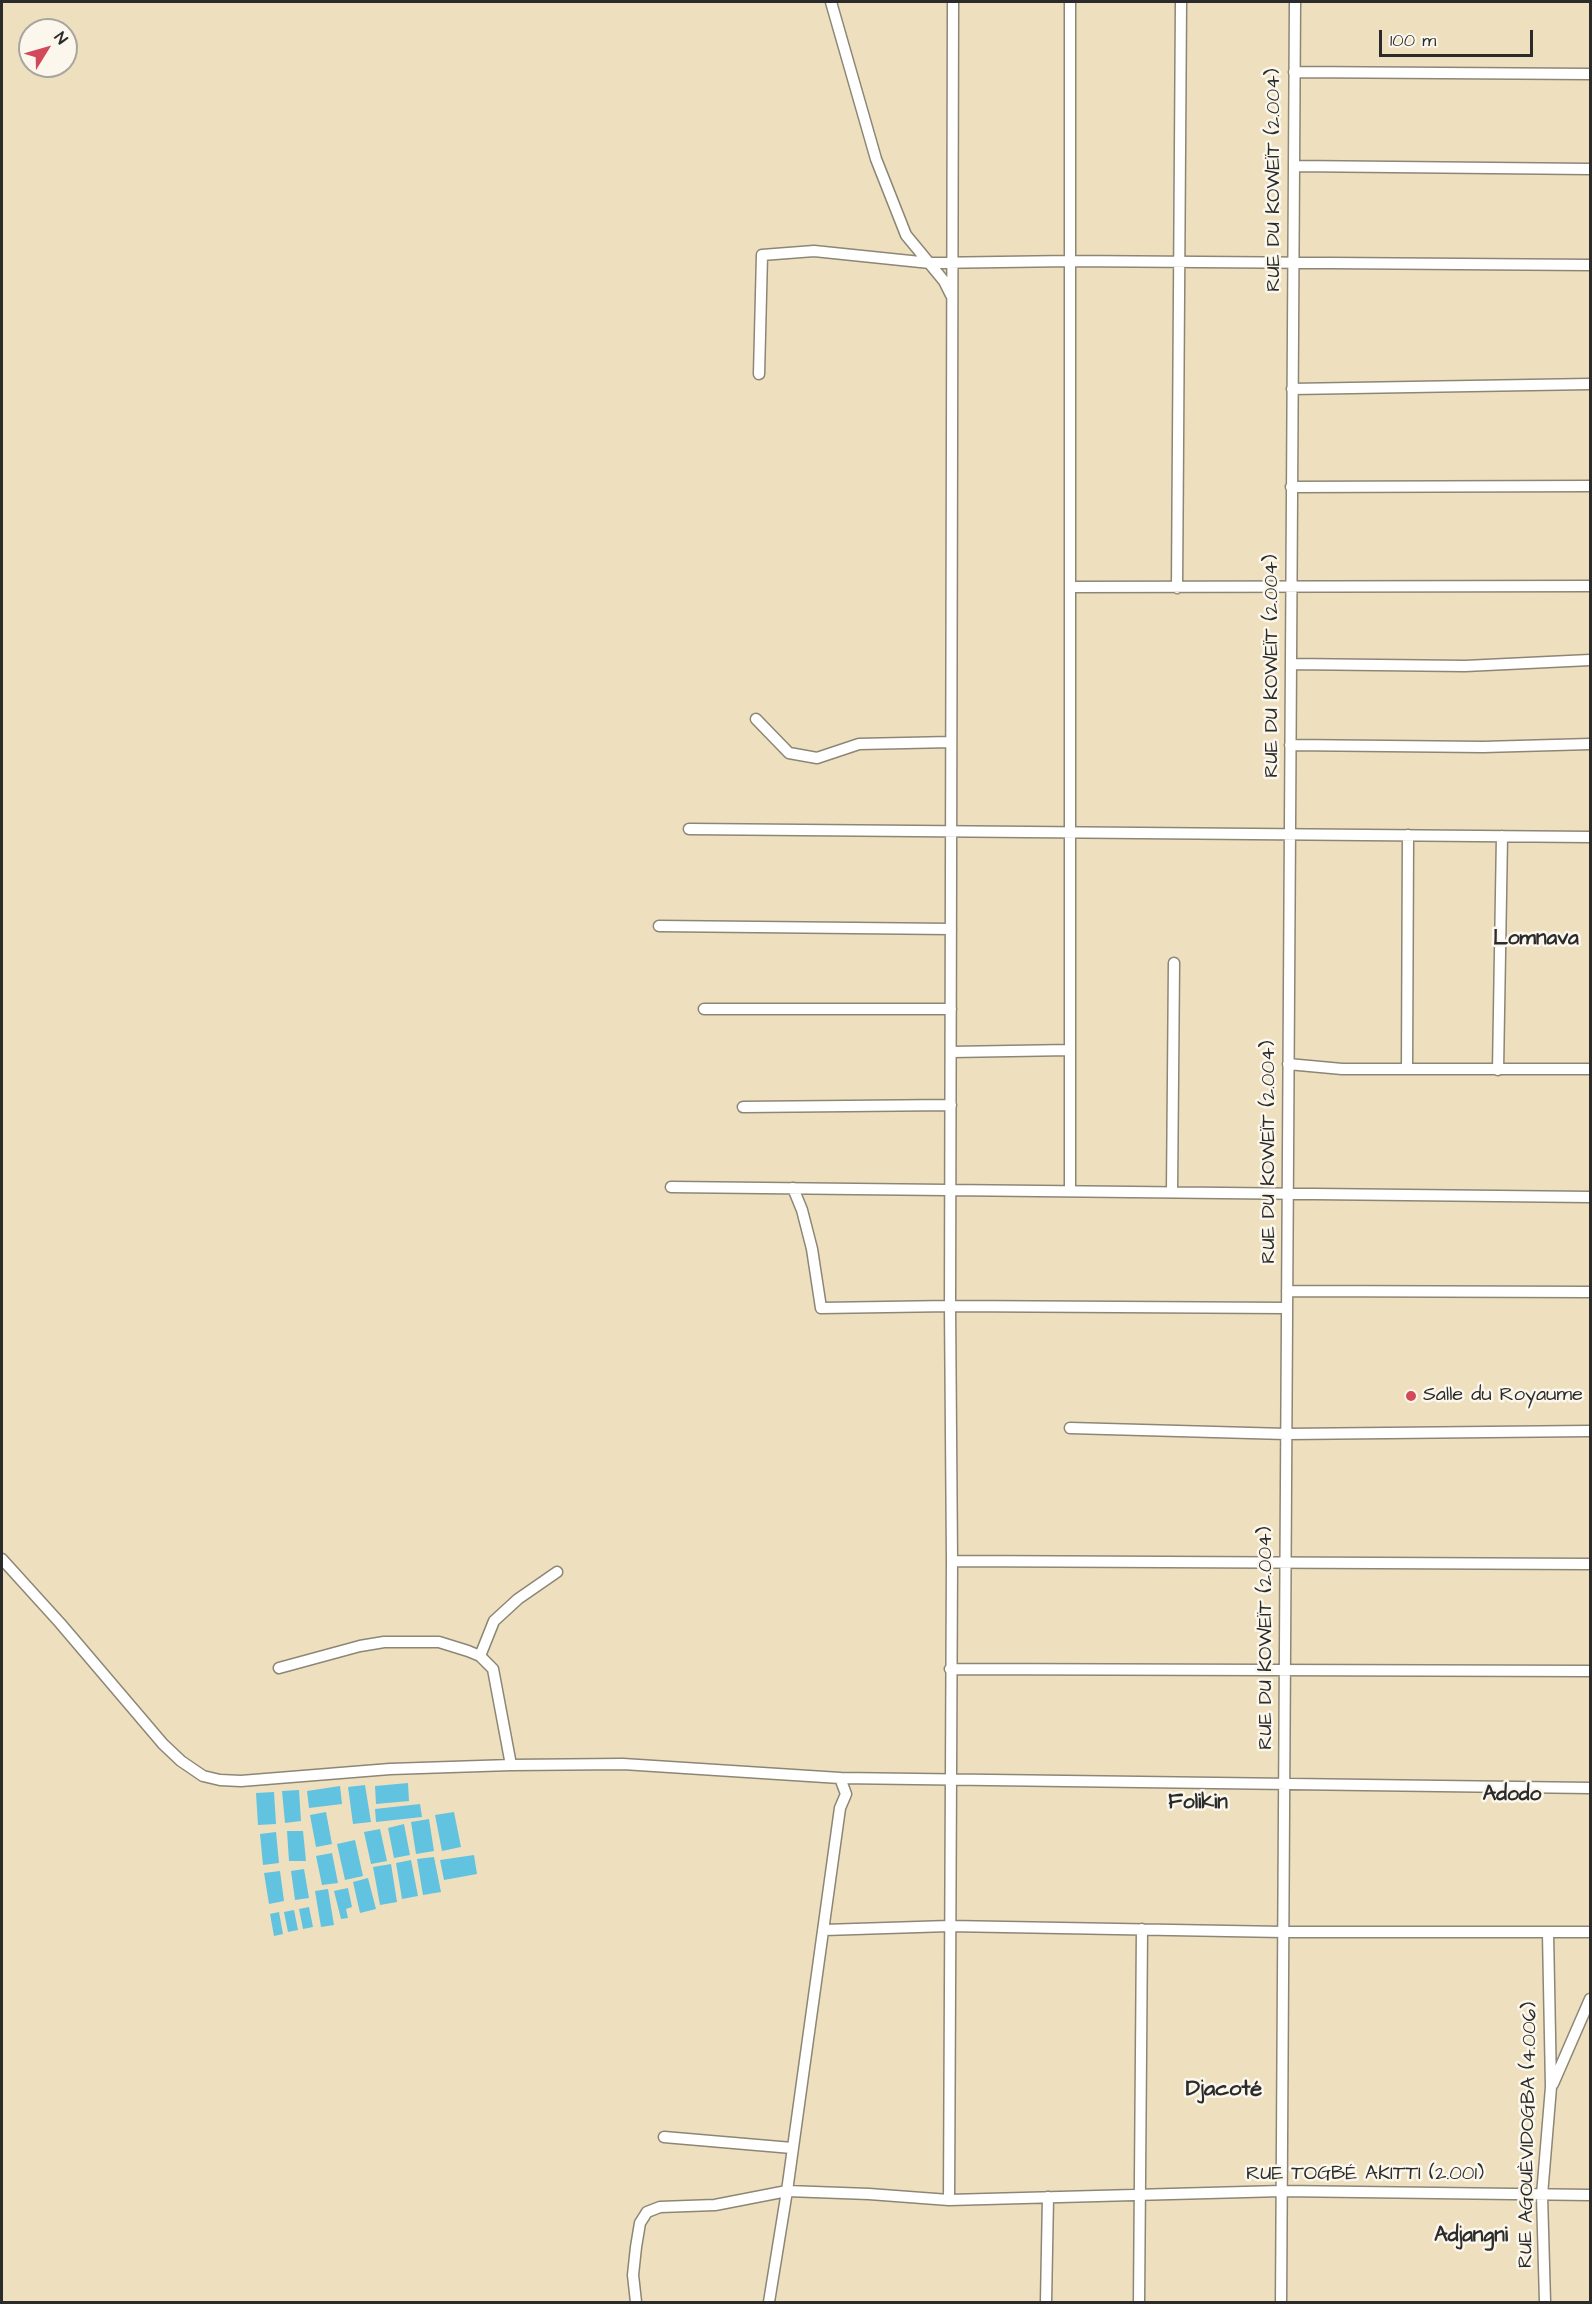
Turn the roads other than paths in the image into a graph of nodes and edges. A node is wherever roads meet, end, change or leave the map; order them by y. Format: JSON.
{"nodes":[{"id":1,"x":831,"y":2,"type":"edge"},
{"id":2,"x":953,"y":2,"type":"edge"},
{"id":3,"x":1070,"y":2,"type":"edge"},
{"id":4,"x":1180,"y":2,"type":"edge"},
{"id":5,"x":1294,"y":2,"type":"edge"},
{"id":6,"x":1294,"y":72,"type":"junction"},
{"id":7,"x":1590,"y":74,"type":"edge"},
{"id":8,"x":1293,"y":166,"type":"junction"},
{"id":9,"x":1590,"y":169,"type":"edge"},
{"id":10,"x":1070,"y":261,"type":"junction"},
{"id":11,"x":952,"y":262,"type":"junction"},
{"id":12,"x":930,"y":263,"type":"junction"},
{"id":13,"x":1179,"y":263,"type":"junction"},
{"id":14,"x":1293,"y":264,"type":"junction"},
{"id":15,"x":1590,"y":265,"type":"edge"},
{"id":16,"x":952,"y":297,"type":"junction"},
{"id":17,"x":759,"y":374,"type":"dead end"},
{"id":18,"x":1590,"y":384,"type":"edge"},
{"id":19,"x":1292,"y":389,"type":"junction"},
{"id":20,"x":1590,"y":486,"type":"edge"},
{"id":21,"x":1292,"y":487,"type":"junction"},
{"id":22,"x":1291,"y":586,"type":"junction"},
{"id":23,"x":1590,"y":586,"type":"edge"},
{"id":24,"x":1070,"y":587,"type":"junction"},
{"id":25,"x":1177,"y":588,"type":"junction"},
{"id":26,"x":1590,"y":660,"type":"edge"},
{"id":27,"x":1291,"y":664,"type":"junction"},
{"id":28,"x":756,"y":719,"type":"dead end"},
{"id":29,"x":951,"y":742,"type":"junction"},
{"id":30,"x":1590,"y":744,"type":"edge"},
{"id":31,"x":1290,"y":745,"type":"junction"},
{"id":32,"x":689,"y":829,"type":"dead end"},
{"id":33,"x":951,"y":831,"type":"junction"},
{"id":34,"x":1070,"y":832,"type":"junction"},
{"id":35,"x":1290,"y":834,"type":"junction"},
{"id":36,"x":1408,"y":835,"type":"junction"},
{"id":37,"x":1502,"y":836,"type":"junction"},
{"id":38,"x":1590,"y":837,"type":"edge"},
{"id":39,"x":659,"y":926,"type":"dead end"},
{"id":40,"x":951,"y":929,"type":"junction"},
{"id":41,"x":1174,"y":963,"type":"dead end"},
{"id":42,"x":704,"y":1009,"type":"dead end"},
{"id":43,"x":951,"y":1009,"type":"junction"},
{"id":44,"x":1070,"y":1050,"type":"junction"},
{"id":45,"x":951,"y":1052,"type":"junction"},
{"id":46,"x":1288,"y":1064,"type":"junction"},
{"id":47,"x":1407,"y":1069,"type":"junction"},
{"id":48,"x":1590,"y":1069,"type":"edge"},
{"id":49,"x":1498,"y":1070,"type":"junction"},
{"id":50,"x":951,"y":1105,"type":"junction"},
{"id":51,"x":743,"y":1107,"type":"dead end"},
{"id":52,"x":671,"y":1187,"type":"dead end"},
{"id":53,"x":793,"y":1188,"type":"junction"},
{"id":54,"x":951,"y":1190,"type":"junction"},
{"id":55,"x":1070,"y":1191,"type":"junction"},
{"id":56,"x":1172,"y":1192,"type":"junction"},
{"id":57,"x":1287,"y":1194,"type":"junction"},
{"id":58,"x":1590,"y":1197,"type":"edge"},
{"id":59,"x":1287,"y":1291,"type":"junction"},
{"id":60,"x":1590,"y":1292,"type":"edge"},
{"id":61,"x":950,"y":1306,"type":"junction"},
{"id":62,"x":1287,"y":1308,"type":"junction"},
{"id":63,"x":1070,"y":1428,"type":"dead end"},
{"id":64,"x":1590,"y":1431,"type":"edge"},
{"id":65,"x":1286,"y":1434,"type":"junction"},
{"id":66,"x":2,"y":1559,"type":"edge"},
{"id":67,"x":952,"y":1561,"type":"junction"},
{"id":68,"x":1286,"y":1562,"type":"junction"},
{"id":69,"x":1590,"y":1564,"type":"edge"},
{"id":70,"x":557,"y":1572,"type":"dead end"},
{"id":71,"x":480,"y":1656,"type":"junction"},
{"id":72,"x":279,"y":1668,"type":"dead end"},
{"id":73,"x":950,"y":1669,"type":"junction"},
{"id":74,"x":1285,"y":1670,"type":"junction"},
{"id":75,"x":1590,"y":1671,"type":"edge"},
{"id":76,"x":511,"y":1765,"type":"junction"},
{"id":77,"x":840,"y":1778,"type":"junction"},
{"id":78,"x":949,"y":1781,"type":"junction"},
{"id":79,"x":1284,"y":1785,"type":"junction"},
{"id":80,"x":1590,"y":1788,"type":"edge"},
{"id":81,"x":949,"y":1926,"type":"junction"},
{"id":82,"x":1142,"y":1929,"type":"junction"},
{"id":83,"x":824,"y":1930,"type":"junction"},
{"id":84,"x":1283,"y":1932,"type":"junction"},
{"id":85,"x":1590,"y":1932,"type":"edge"},
{"id":86,"x":1548,"y":1933,"type":"junction"},
{"id":87,"x":1590,"y":1999,"type":"edge"},
{"id":88,"x":1551,"y":2087,"type":"junction"},
{"id":89,"x":664,"y":2137,"type":"dead end"},
{"id":90,"x":792,"y":2148,"type":"junction"},
{"id":91,"x":787,"y":2191,"type":"junction"},
{"id":92,"x":1282,"y":2191,"type":"junction"},
{"id":93,"x":1590,"y":2194,"type":"edge"},
{"id":94,"x":1140,"y":2195,"type":"junction"},
{"id":95,"x":1542,"y":2195,"type":"junction"},
{"id":96,"x":1048,"y":2198,"type":"junction"},
{"id":97,"x":949,"y":2200,"type":"junction"},
{"id":98,"x":636,"y":2302,"type":"edge"},
{"id":99,"x":769,"y":2302,"type":"edge"},
{"id":100,"x":1046,"y":2302,"type":"edge"},
{"id":101,"x":1139,"y":2302,"type":"edge"},
{"id":102,"x":1281,"y":2302,"type":"edge"},
{"id":103,"x":1545,"y":2302,"type":"edge"}],
"edges":[{"from":1,"to":12,"type":"street"},
{"from":2,"to":11,"type":"street"},
{"from":3,"to":10,"type":"street"},
{"from":4,"to":13,"type":"street"},
{"from":5,"to":6,"type":"street","name":"RUE DU KOWEÏT (2.004)"},
{"from":6,"to":7,"type":"street"},
{"from":6,"to":8,"type":"street","name":"RUE DU KOWEÏT (2.004)"},
{"from":8,"to":9,"type":"street"},
{"from":8,"to":14,"type":"street","name":"RUE DU KOWEÏT (2.004)"},
{"from":10,"to":11,"type":"street"},
{"from":10,"to":13,"type":"street"},
{"from":10,"to":24,"type":"street"},
{"from":11,"to":12,"type":"street"},
{"from":11,"to":16,"type":"street"},
{"from":12,"to":16,"type":"street"},
{"from":12,"to":17,"type":"street"},
{"from":13,"to":14,"type":"street"},
{"from":13,"to":25,"type":"street"},
{"from":14,"to":15,"type":"street"},
{"from":14,"to":19,"type":"street","name":"RUE DU KOWEÏT (2.004)"},
{"from":16,"to":29,"type":"street"},
{"from":18,"to":19,"type":"street"},
{"from":19,"to":21,"type":"street","name":"RUE DU KOWEÏT (2.004)"},
{"from":20,"to":21,"type":"street"},
{"from":21,"to":22,"type":"street","name":"RUE DU KOWEÏT (2.004)"},
{"from":22,"to":23,"type":"street"},
{"from":22,"to":25,"type":"street"},
{"from":22,"to":27,"type":"street","name":"RUE DU KOWEÏT (2.004)"},
{"from":24,"to":25,"type":"street"},
{"from":24,"to":34,"type":"street"},
{"from":26,"to":27,"type":"street"},
{"from":27,"to":31,"type":"street","name":"RUE DU KOWEÏT (2.004)"},
{"from":28,"to":29,"type":"street"},
{"from":29,"to":33,"type":"street"},
{"from":30,"to":31,"type":"street"},
{"from":31,"to":35,"type":"street","name":"RUE DU KOWEÏT (2.004)"},
{"from":32,"to":33,"type":"street"},
{"from":33,"to":34,"type":"street"},
{"from":33,"to":40,"type":"street"},
{"from":34,"to":35,"type":"street"},
{"from":34,"to":44,"type":"street"},
{"from":35,"to":36,"type":"street"},
{"from":35,"to":46,"type":"street","name":"RUE DU KOWEÏT (2.004)"},
{"from":36,"to":37,"type":"street"},
{"from":36,"to":47,"type":"street"},
{"from":37,"to":38,"type":"street"},
{"from":37,"to":49,"type":"street"},
{"from":39,"to":40,"type":"street"},
{"from":40,"to":43,"type":"street"},
{"from":41,"to":56,"type":"street"},
{"from":42,"to":43,"type":"street"},
{"from":43,"to":45,"type":"street"},
{"from":44,"to":45,"type":"street"},
{"from":44,"to":55,"type":"street"},
{"from":45,"to":50,"type":"street"},
{"from":46,"to":47,"type":"street"},
{"from":46,"to":57,"type":"street","name":"RUE DU KOWEÏT (2.004)"},
{"from":47,"to":49,"type":"street"},
{"from":48,"to":49,"type":"street"},
{"from":50,"to":51,"type":"street"},
{"from":50,"to":54,"type":"street"},
{"from":52,"to":53,"type":"street"},
{"from":53,"to":54,"type":"street"},
{"from":53,"to":61,"type":"street"},
{"from":54,"to":55,"type":"street"},
{"from":54,"to":61,"type":"street"},
{"from":55,"to":56,"type":"street"},
{"from":56,"to":57,"type":"street"},
{"from":57,"to":58,"type":"street"},
{"from":57,"to":59,"type":"street","name":"RUE DU KOWEÏT (2.004)"},
{"from":59,"to":60,"type":"street"},
{"from":59,"to":62,"type":"street","name":"RUE DU KOWEÏT (2.004)"},
{"from":61,"to":62,"type":"street"},
{"from":61,"to":67,"type":"street"},
{"from":62,"to":65,"type":"street","name":"RUE DU KOWEÏT (2.004)"},
{"from":63,"to":65,"type":"street"},
{"from":64,"to":65,"type":"street"},
{"from":65,"to":68,"type":"street","name":"RUE DU KOWEÏT (2.004)"},
{"from":66,"to":76,"type":"street"},
{"from":67,"to":68,"type":"street"},
{"from":67,"to":73,"type":"street"},
{"from":68,"to":69,"type":"street"},
{"from":68,"to":74,"type":"street","name":"RUE DU KOWEÏT (2.004)"},
{"from":70,"to":71,"type":"street"},
{"from":71,"to":72,"type":"street"},
{"from":71,"to":76,"type":"street"},
{"from":73,"to":74,"type":"street"},
{"from":73,"to":78,"type":"street"},
{"from":74,"to":75,"type":"street"},
{"from":74,"to":79,"type":"street","name":"RUE DU KOWEÏT (2.004)"},
{"from":76,"to":77,"type":"street"},
{"from":77,"to":78,"type":"street"},
{"from":77,"to":83,"type":"street"},
{"from":78,"to":79,"type":"street"},
{"from":78,"to":81,"type":"street"},
{"from":79,"to":80,"type":"street"},
{"from":79,"to":84,"type":"street","name":"RUE DU KOWEÏT (2.004)"},
{"from":81,"to":82,"type":"street"},
{"from":81,"to":83,"type":"street"},
{"from":81,"to":97,"type":"street"},
{"from":82,"to":84,"type":"street"},
{"from":82,"to":94,"type":"street"},
{"from":83,"to":90,"type":"street"},
{"from":84,"to":86,"type":"street"},
{"from":84,"to":92,"type":"street","name":"RUE DU KOWEÏT (2.004)"},
{"from":85,"to":86,"type":"street"},
{"from":86,"to":88,"type":"street","name":"RUE AGOUÈVIDOGBA (4.006)"},
{"from":87,"to":88,"type":"street"},
{"from":88,"to":95,"type":"street","name":"RUE AGOUÈVIDOGBA (4.006)"},
{"from":89,"to":90,"type":"street"},
{"from":90,"to":91,"type":"street"},
{"from":91,"to":97,"type":"street","name":"RUE TOGBÉ AKITTI (2.001)"},
{"from":91,"to":98,"type":"street","name":"RUE TOGBÉ AKITTI (2.001)"},
{"from":91,"to":99,"type":"street"},
{"from":92,"to":94,"type":"street","name":"RUE TOGBÉ AKITTI (2.001)"},
{"from":92,"to":95,"type":"street","name":"RUE TOGBÉ AKITTI (2.001)"},
{"from":92,"to":102,"type":"street","name":"RUE DU KOWEÏT (2.004)"},
{"from":93,"to":95,"type":"street","name":"RUE TOGBÉ AKITTI (2.001)"},
{"from":94,"to":96,"type":"street","name":"RUE TOGBÉ AKITTI (2.001)"},
{"from":94,"to":101,"type":"street"},
{"from":95,"to":103,"type":"street","name":"RUE AGOUÈVIDOGBA (4.006)"},
{"from":96,"to":97,"type":"street","name":"RUE TOGBÉ AKITTI (2.001)"},
{"from":96,"to":100,"type":"street"}]}
